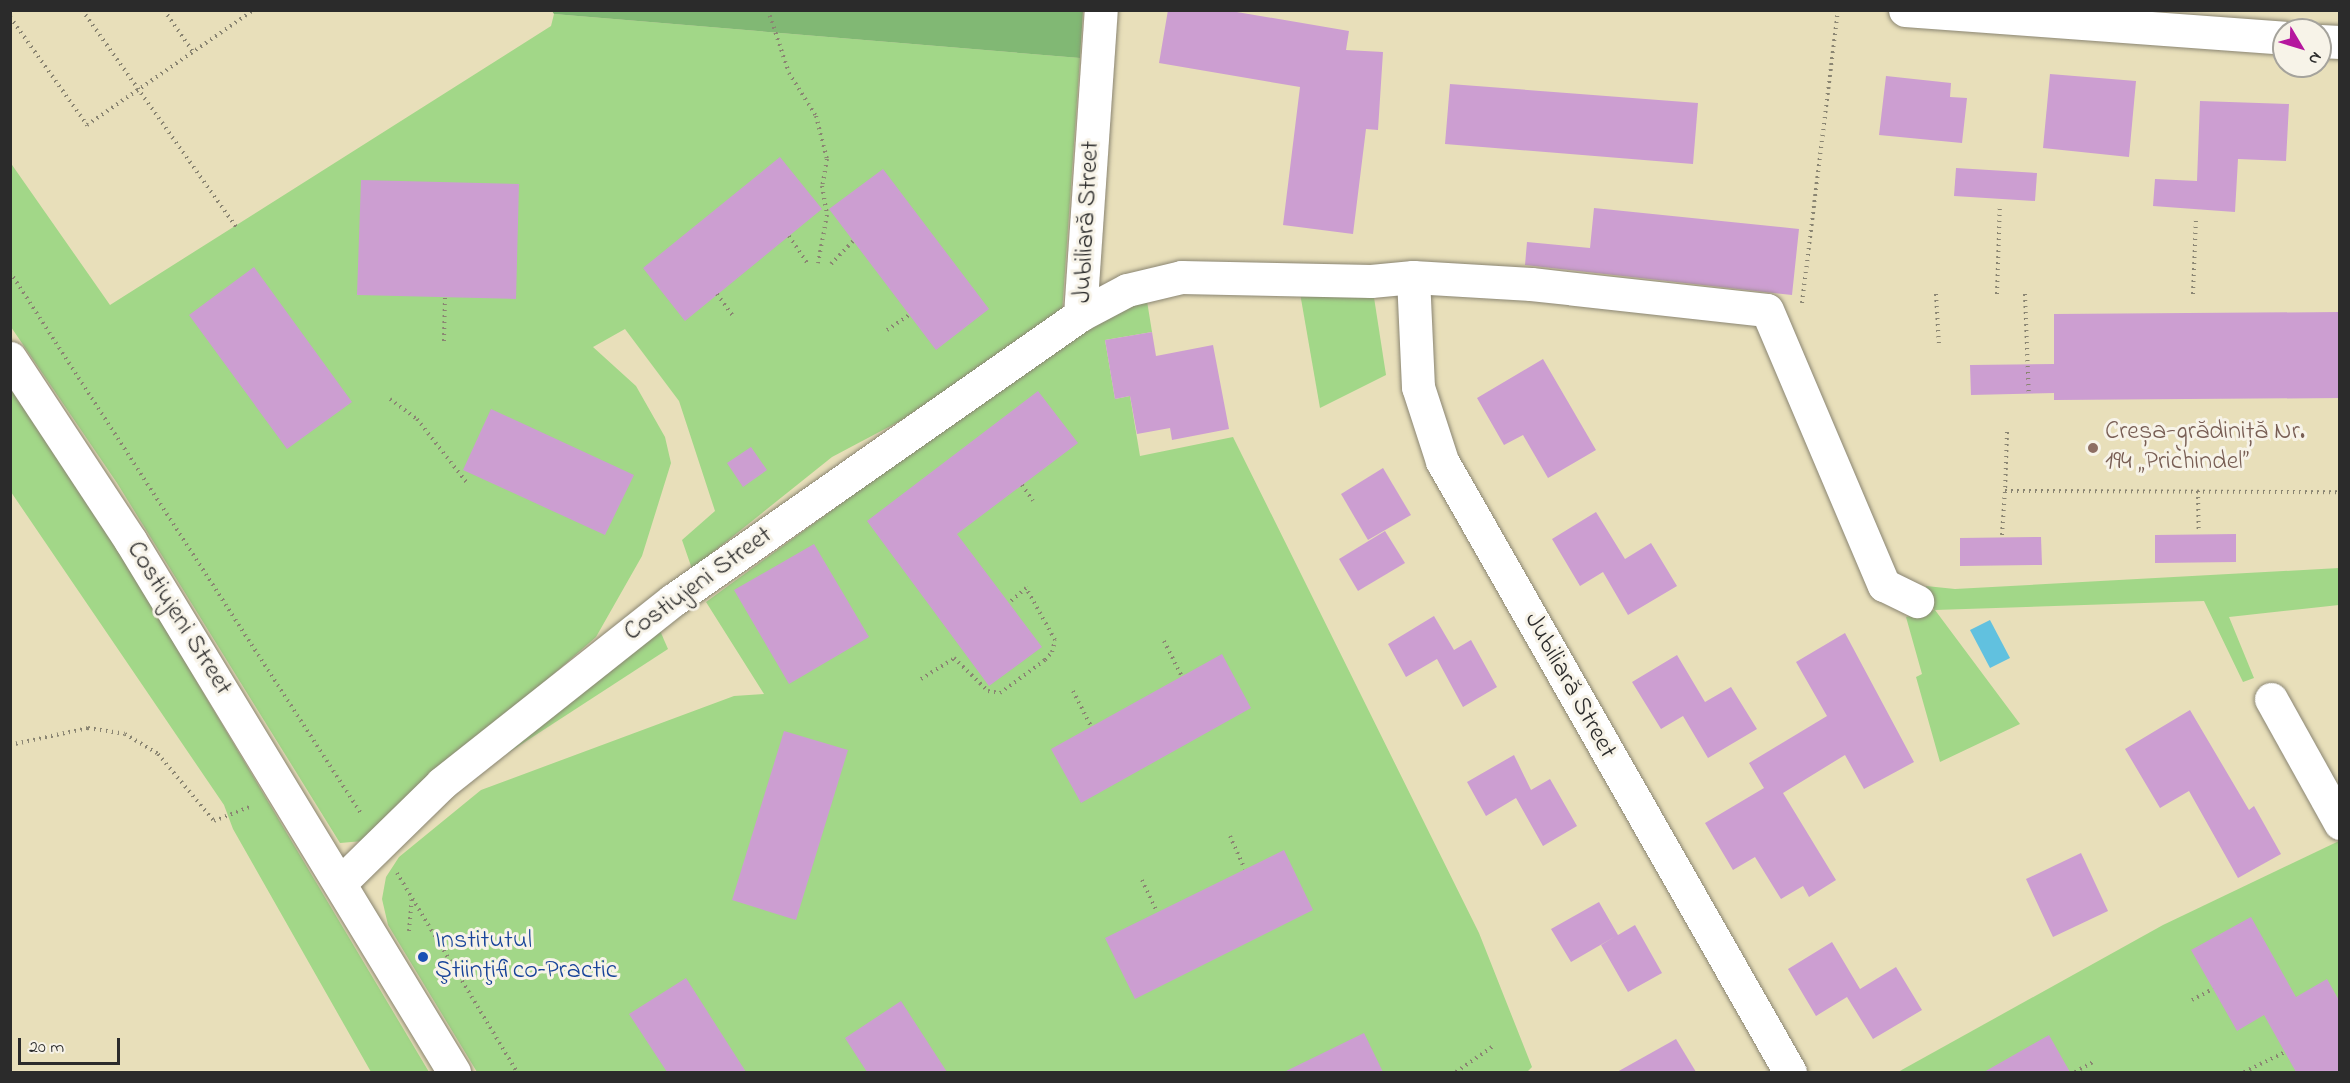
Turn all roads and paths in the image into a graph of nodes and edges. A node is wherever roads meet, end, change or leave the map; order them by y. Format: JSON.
{"nodes":[{"id":1,"x":82,"y":10,"type":"edge"},
{"id":2,"x":164,"y":10,"type":"edge"},
{"id":3,"x":254,"y":10,"type":"edge"},
{"id":4,"x":768,"y":10,"type":"edge"},
{"id":5,"x":1101,"y":10,"type":"edge"},
{"id":6,"x":1838,"y":10,"type":"edge"},
{"id":7,"x":1905,"y":10,"type":"edge"},
{"id":8,"x":10,"y":17,"type":"edge"},
{"id":9,"x":2272,"y":37,"type":"edge"},
{"id":10,"x":193,"y":52,"type":"junction"},
{"id":11,"x":138,"y":88,"type":"junction"},
{"id":12,"x":2000,"y":204,"type":"dead end"},
{"id":13,"x":2196,"y":219,"type":"dead end"},
{"id":14,"x":236,"y":227,"type":"dead end"},
{"id":15,"x":789,"y":236,"type":"dead end"},
{"id":16,"x":853,"y":241,"type":"dead end"},
{"id":17,"x":819,"y":263,"type":"dead end"},
{"id":18,"x":808,"y":264,"type":"dead end"},
{"id":19,"x":831,"y":264,"type":"dead end"},
{"id":20,"x":10,"y":272,"type":"edge"},
{"id":21,"x":1413,"y":278,"type":"junction"},
{"id":22,"x":717,"y":294,"type":"dead end"},
{"id":23,"x":1936,"y":294,"type":"dead end"},
{"id":24,"x":1997,"y":294,"type":"dead end"},
{"id":25,"x":2025,"y":294,"type":"dead end"},
{"id":26,"x":2193,"y":294,"type":"dead end"},
{"id":27,"x":445,"y":297,"type":"dead end"},
{"id":28,"x":1801,"y":313,"type":"dead end"},
{"id":29,"x":909,"y":315,"type":"dead end"},
{"id":30,"x":1080,"y":315,"type":"junction"},
{"id":31,"x":733,"y":316,"type":"dead end"},
{"id":32,"x":887,"y":330,"type":"dead end"},
{"id":33,"x":444,"y":341,"type":"dead end"},
{"id":34,"x":1939,"y":344,"type":"dead end"},
{"id":35,"x":10,"y":358,"type":"edge"},
{"id":36,"x":2029,"y":396,"type":"dead end"},
{"id":37,"x":390,"y":399,"type":"dead end"},
{"id":38,"x":2007,"y":432,"type":"dead end"},
{"id":39,"x":467,"y":483,"type":"dead end"},
{"id":40,"x":1022,"y":485,"type":"dead end"},
{"id":41,"x":2005,"y":491,"type":"junction"},
{"id":42,"x":2198,"y":491,"type":"junction"},
{"id":43,"x":2340,"y":492,"type":"edge"},
{"id":44,"x":1033,"y":501,"type":"dead end"},
{"id":45,"x":2199,"y":530,"type":"dead end"},
{"id":46,"x":2002,"y":535,"type":"dead end"},
{"id":47,"x":1917,"y":601,"type":"dead end"},
{"id":48,"x":1009,"y":603,"type":"dead end"},
{"id":49,"x":1164,"y":641,"type":"dead end"},
{"id":50,"x":1182,"y":677,"type":"dead end"},
{"id":51,"x":921,"y":679,"type":"dead end"},
{"id":52,"x":1073,"y":691,"type":"dead end"},
{"id":53,"x":2271,"y":699,"type":"dead end"},
{"id":54,"x":1091,"y":726,"type":"dead end"},
{"id":55,"x":10,"y":745,"type":"edge"},
{"id":56,"x":285,"y":794,"type":"junction"},
{"id":57,"x":2340,"y":824,"type":"edge"},
{"id":58,"x":1230,"y":836,"type":"dead end"},
{"id":59,"x":380,"y":843,"type":"junction"},
{"id":60,"x":1245,"y":869,"type":"dead end"},
{"id":61,"x":1142,"y":880,"type":"dead end"},
{"id":62,"x":340,"y":883,"type":"junction"},
{"id":63,"x":412,"y":899,"type":"junction"},
{"id":64,"x":1157,"y":912,"type":"dead end"},
{"id":65,"x":399,"y":938,"type":"dead end"},
{"id":66,"x":2213,"y":988,"type":"dead end"},
{"id":67,"x":2192,"y":1000,"type":"dead end"},
{"id":68,"x":1492,"y":1047,"type":"dead end"},
{"id":69,"x":2285,"y":1052,"type":"dead end"},
{"id":70,"x":2093,"y":1062,"type":"dead end"},
{"id":71,"x":454,"y":1072,"type":"edge"},
{"id":72,"x":517,"y":1072,"type":"edge"},
{"id":73,"x":1456,"y":1072,"type":"edge"},
{"id":74,"x":1790,"y":1072,"type":"edge"},
{"id":75,"x":2075,"y":1072,"type":"edge"},
{"id":76,"x":2244,"y":1072,"type":"edge"}],
"edges":[{"from":1,"to":11,"type":"path"},
{"from":2,"to":10,"type":"path"},
{"from":3,"to":10,"type":"path"},
{"from":4,"to":17,"type":"path"},
{"from":5,"to":30,"type":"street","name":"Jubiliară Street"},
{"from":6,"to":28,"type":"path"},
{"from":7,"to":9,"type":"street"},
{"from":8,"to":11,"type":"path"},
{"from":10,"to":11,"type":"path"},
{"from":11,"to":14,"type":"path"},
{"from":12,"to":24,"type":"path"},
{"from":13,"to":26,"type":"path"},
{"from":15,"to":18,"type":"path"},
{"from":16,"to":19,"type":"path"},
{"from":20,"to":59,"type":"path"},
{"from":21,"to":30,"type":"street","name":"Jubiliară Street"},
{"from":21,"to":47,"type":"street","name":"Jubiliară Street"},
{"from":21,"to":74,"type":"street","name":"Jubiliară Street"},
{"from":22,"to":31,"type":"path"},
{"from":23,"to":34,"type":"path"},
{"from":25,"to":36,"type":"path"},
{"from":27,"to":33,"type":"path"},
{"from":29,"to":32,"type":"path"},
{"from":30,"to":59,"type":"street","name":"Costiujeni Street"},
{"from":35,"to":56,"type":"street","name":"Costiujeni Street"},
{"from":37,"to":39,"type":"path"},
{"from":38,"to":41,"type":"path"},
{"from":40,"to":44,"type":"path"},
{"from":41,"to":42,"type":"path"},
{"from":41,"to":46,"type":"path"},
{"from":42,"to":43,"type":"path"},
{"from":42,"to":45,"type":"path"},
{"from":48,"to":51,"type":"path"},
{"from":49,"to":50,"type":"path"},
{"from":52,"to":54,"type":"path"},
{"from":53,"to":57,"type":"street"},
{"from":55,"to":56,"type":"path"},
{"from":56,"to":62,"type":"street","name":"Costiujeni Street"},
{"from":58,"to":60,"type":"path"},
{"from":59,"to":62,"type":"street","name":"Costiujeni Street"},
{"from":59,"to":63,"type":"path"},
{"from":61,"to":64,"type":"path"},
{"from":62,"to":71,"type":"street","name":"Costiujeni Street"},
{"from":63,"to":65,"type":"path"},
{"from":63,"to":72,"type":"path"},
{"from":66,"to":67,"type":"path"},
{"from":68,"to":73,"type":"path"},
{"from":69,"to":76,"type":"path"},
{"from":70,"to":75,"type":"path"}]}
